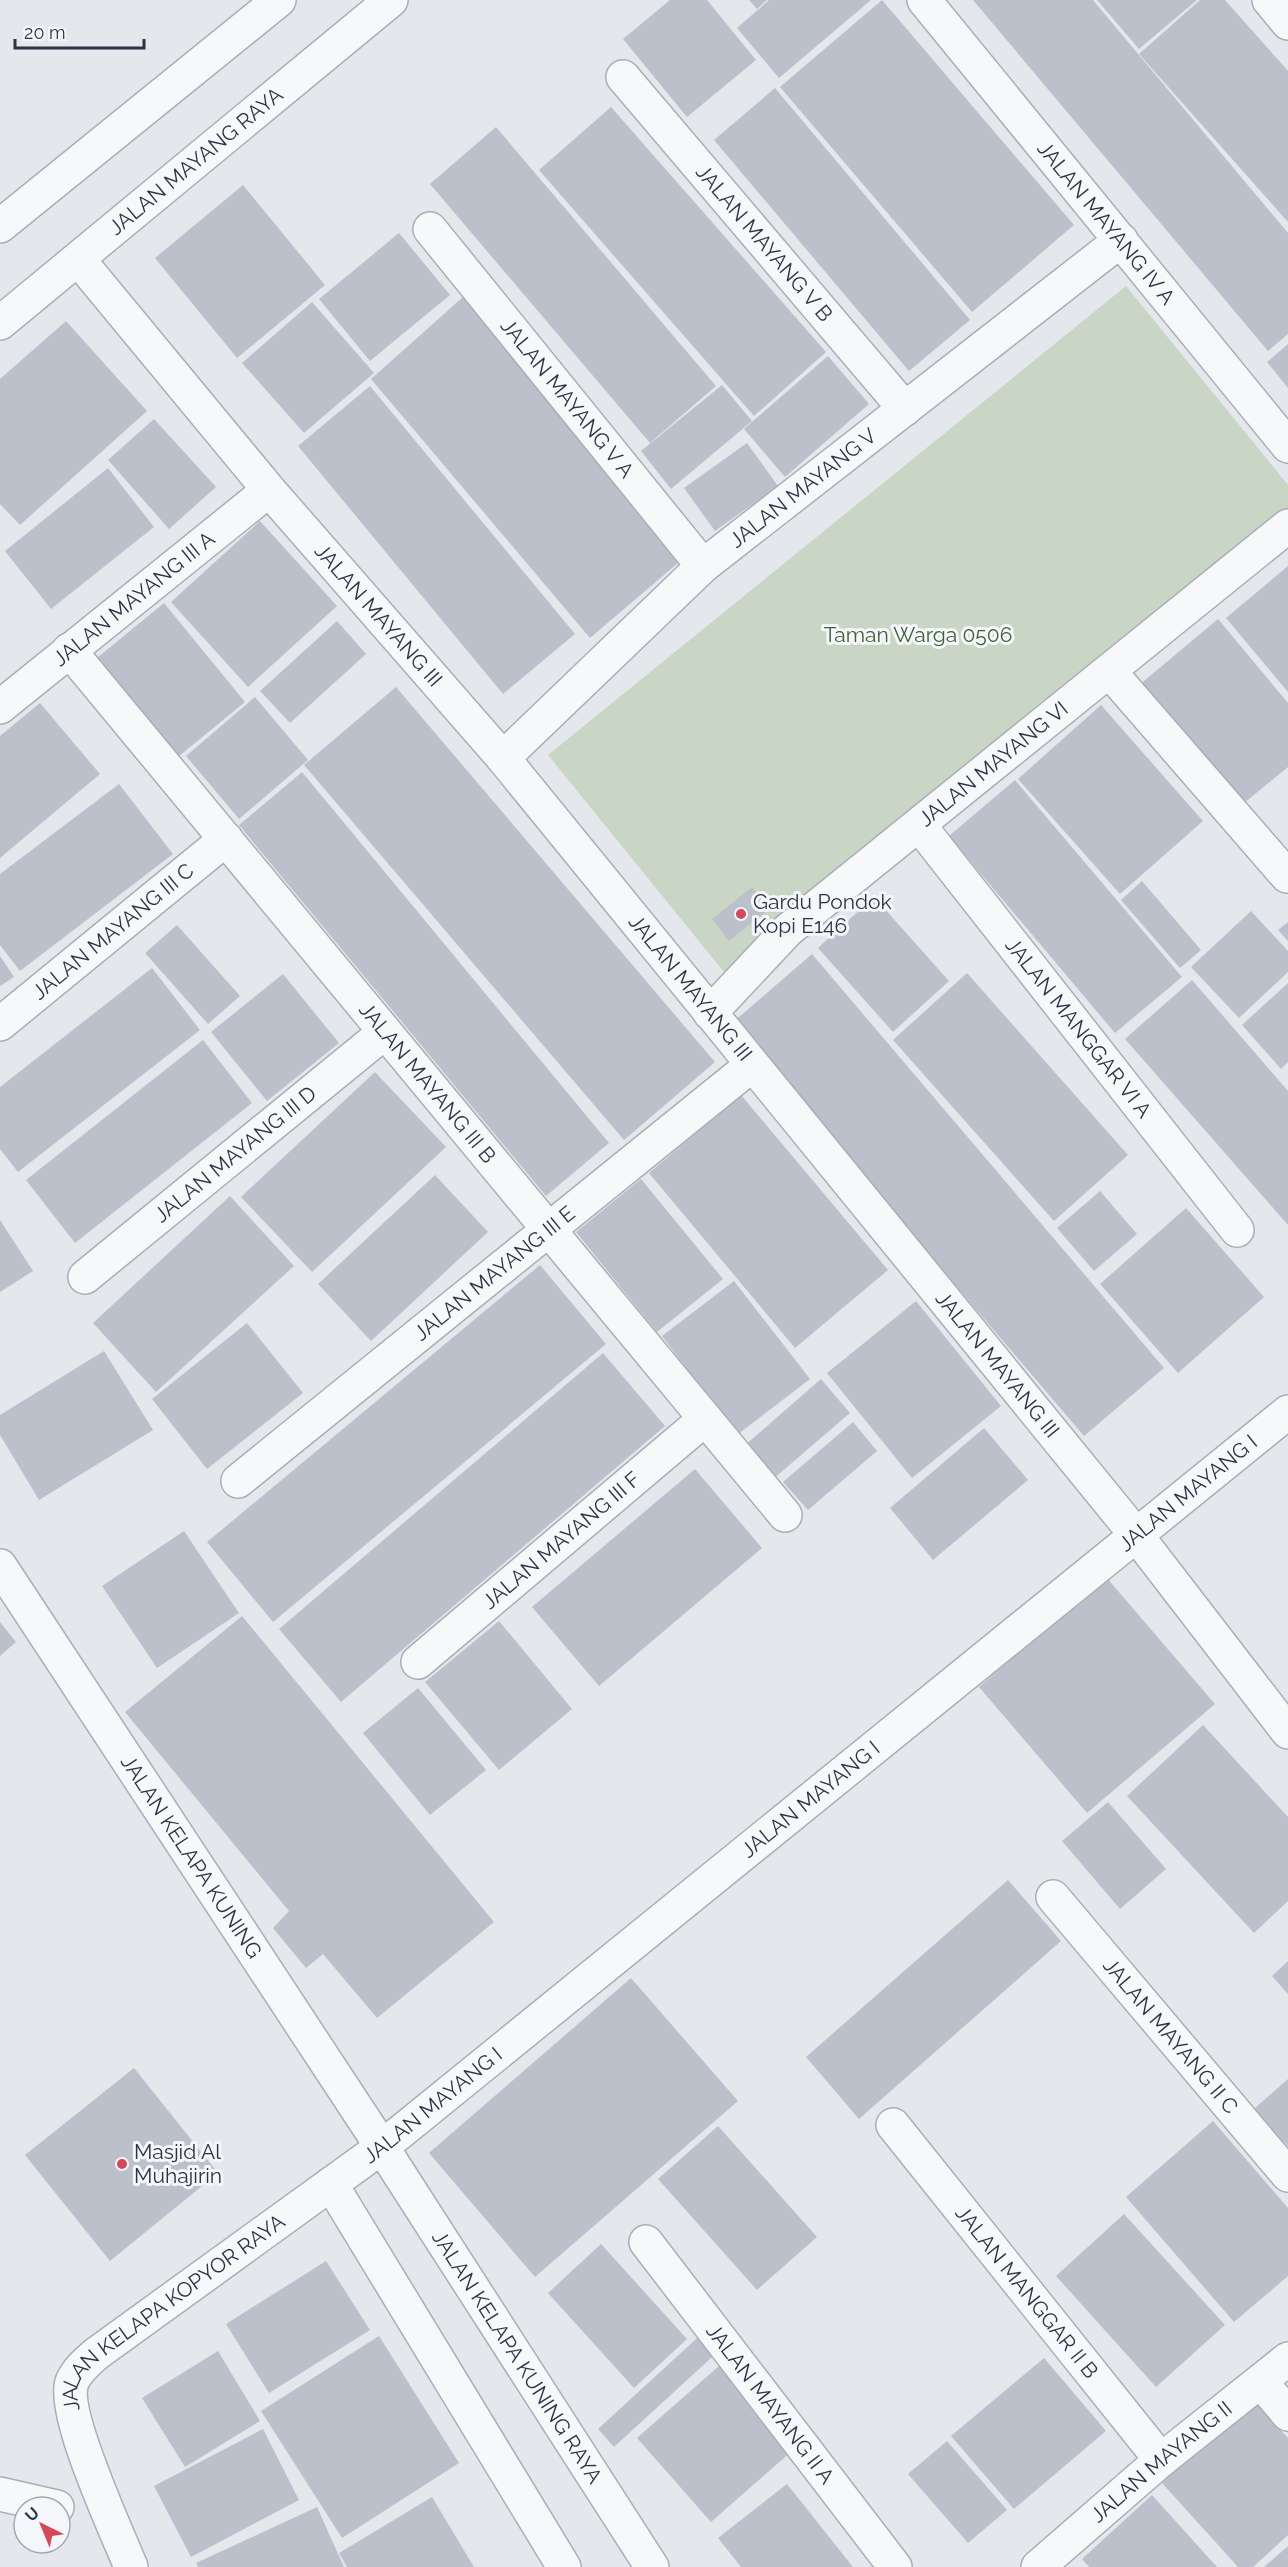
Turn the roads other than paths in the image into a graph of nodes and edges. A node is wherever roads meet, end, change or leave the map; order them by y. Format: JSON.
{"nodes":[{"id":1,"x":279,"y":0,"type":"edge"},
{"id":2,"x":391,"y":0,"type":"edge"},
{"id":3,"x":924,"y":0,"type":"edge"},
{"id":4,"x":1269,"y":0,"type":"edge"},
{"id":5,"x":1288,"y":23,"type":"edge"},
{"id":6,"x":623,"y":77,"type":"dead end"},
{"id":7,"x":0,"y":226,"type":"edge"},
{"id":8,"x":430,"y":229,"type":"dead end"},
{"id":9,"x":1121,"y":240,"type":"junction"},
{"id":10,"x":78,"y":259,"type":"junction"},
{"id":11,"x":0,"y":323,"type":"edge"},
{"id":12,"x":905,"y":409,"type":"junction"},
{"id":13,"x":1288,"y":446,"type":"edge"},
{"id":14,"x":269,"y":490,"type":"junction"},
{"id":15,"x":1288,"y":526,"type":"edge"},
{"id":16,"x":703,"y":566,"type":"junction"},
{"id":17,"x":69,"y":650,"type":"junction"},
{"id":18,"x":1110,"y":672,"type":"junction"},
{"id":19,"x":0,"y":707,"type":"edge"},
{"id":20,"x":503,"y":758,"type":"junction"},
{"id":21,"x":919,"y":825,"type":"junction"},
{"id":22,"x":226,"y":839,"type":"junction"},
{"id":23,"x":1287,"y":876,"type":"edge"},
{"id":24,"x":710,"y":1013,"type":"junction"},
{"id":25,"x":0,"y":1024,"type":"edge"},
{"id":26,"x":385,"y":1032,"type":"junction"},
{"id":27,"x":752,"y":1065,"type":"junction"},
{"id":28,"x":550,"y":1230,"type":"junction"},
{"id":29,"x":1237,"y":1230,"type":"dead end"},
{"id":30,"x":84,"y":1277,"type":"dead end"},
{"id":31,"x":1288,"y":1412,"type":"edge"},
{"id":32,"x":705,"y":1419,"type":"junction"},
{"id":33,"x":238,"y":1481,"type":"dead end"},
{"id":34,"x":785,"y":1515,"type":"dead end"},
{"id":35,"x":1137,"y":1536,"type":"junction"},
{"id":36,"x":0,"y":1566,"type":"edge"},
{"id":37,"x":418,"y":1662,"type":"dead end"},
{"id":38,"x":1288,"y":1732,"type":"edge"},
{"id":39,"x":1053,"y":1897,"type":"dead end"},
{"id":40,"x":893,"y":2125,"type":"dead end"},
{"id":41,"x":382,"y":2147,"type":"junction"},
{"id":42,"x":1288,"y":2175,"type":"edge"},
{"id":43,"x":331,"y":2184,"type":"junction"},
{"id":44,"x":646,"y":2242,"type":"dead end"},
{"id":45,"x":1288,"y":2359,"type":"edge"},
{"id":46,"x":1261,"y":2382,"type":"junction"},
{"id":47,"x":1288,"y":2414,"type":"edge"},
{"id":48,"x":1161,"y":2460,"type":"junction"},
{"id":49,"x":72,"y":2509,"type":"edge"},
{"id":50,"x":111,"y":2516,"type":"junction"},
{"id":51,"x":131,"y":2567,"type":"edge"},
{"id":52,"x":564,"y":2567,"type":"edge"},
{"id":53,"x":652,"y":2567,"type":"edge"},
{"id":54,"x":895,"y":2567,"type":"edge"},
{"id":55,"x":1038,"y":2567,"type":"edge"}],
"edges":[{"from":1,"to":7,"type":"street"},
{"from":2,"to":10,"type":"street","name":"JALAN MAYANG RAYA"},
{"from":3,"to":9,"type":"street","name":"JALAN MAYANG IV A"},
{"from":4,"to":5,"type":"street"},
{"from":6,"to":12,"type":"street","name":"JALAN MAYANG V B"},
{"from":8,"to":16,"type":"street","name":"JALAN MAYANG V A"},
{"from":9,"to":12,"type":"street","name":"JALAN MAYANG V"},
{"from":9,"to":13,"type":"street","name":"JALAN MAYANG IV A"},
{"from":10,"to":11,"type":"street","name":"JALAN MAYANG RAYA"},
{"from":10,"to":14,"type":"street","name":"JALAN MAYANG III"},
{"from":12,"to":16,"type":"street","name":"JALAN MAYANG V"},
{"from":14,"to":17,"type":"street","name":"JALAN MAYANG III A"},
{"from":14,"to":20,"type":"street","name":"JALAN MAYANG III"},
{"from":15,"to":18,"type":"street","name":"JALAN MAYANG VI"},
{"from":16,"to":20,"type":"street","name":"JALAN MAYANG V"},
{"from":17,"to":19,"type":"street","name":"JALAN MAYANG III A"},
{"from":17,"to":22,"type":"street","name":"JALAN MAYANG III B"},
{"from":18,"to":21,"type":"street","name":"JALAN MAYANG VI"},
{"from":18,"to":23,"type":"street"},
{"from":20,"to":24,"type":"street","name":"JALAN MAYANG III"},
{"from":21,"to":24,"type":"street","name":"JALAN MAYANG VI"},
{"from":21,"to":29,"type":"street","name":"JALAN MANGGAR VI A"},
{"from":22,"to":25,"type":"street","name":"JALAN MAYANG III C"},
{"from":22,"to":26,"type":"street","name":"JALAN MAYANG III B"},
{"from":24,"to":27,"type":"street","name":"JALAN MAYANG III"},
{"from":26,"to":28,"type":"street","name":"JALAN MAYANG III B"},
{"from":26,"to":30,"type":"street","name":"JALAN MAYANG III D"},
{"from":27,"to":28,"type":"street","name":"JALAN MAYANG III E"},
{"from":27,"to":35,"type":"street","name":"JALAN MAYANG III"},
{"from":28,"to":32,"type":"street","name":"JALAN MAYANG III B"},
{"from":28,"to":33,"type":"street","name":"JALAN MAYANG III E"},
{"from":31,"to":35,"type":"street","name":"JALAN MAYANG I"},
{"from":32,"to":34,"type":"street","name":"JALAN MAYANG III B"},
{"from":32,"to":37,"type":"street","name":"JALAN MAYANG III F"},
{"from":35,"to":38,"type":"street","name":"JALAN MAYANG III"},
{"from":35,"to":41,"type":"street","name":"JALAN MAYANG I"},
{"from":36,"to":41,"type":"street","name":"JALAN KELAPA KUNING"},
{"from":39,"to":42,"type":"street","name":"JALAN MAYANG II C"},
{"from":40,"to":48,"type":"street","name":"JALAN MANGGAR II B"},
{"from":41,"to":43,"type":"street","name":"JALAN MAYANG I"},
{"from":41,"to":53,"type":"street","name":"JALAN KELAPA KUNING RAYA"},
{"from":43,"to":50,"type":"street","name":"JALAN KELAPA KOPYOR RAYA"},
{"from":43,"to":52,"type":"street"},
{"from":44,"to":54,"type":"street","name":"JALAN MAYANG II A"},
{"from":45,"to":46,"type":"street","name":"JALAN MAYANG II"},
{"from":46,"to":47,"type":"street"},
{"from":46,"to":48,"type":"street","name":"JALAN MAYANG II"},
{"from":48,"to":55,"type":"street","name":"JALAN MAYANG II"},
{"from":49,"to":50,"type":"street"},
{"from":50,"to":51,"type":"street","name":"JALAN KELAPA KOPYOR RAYA"}]}
